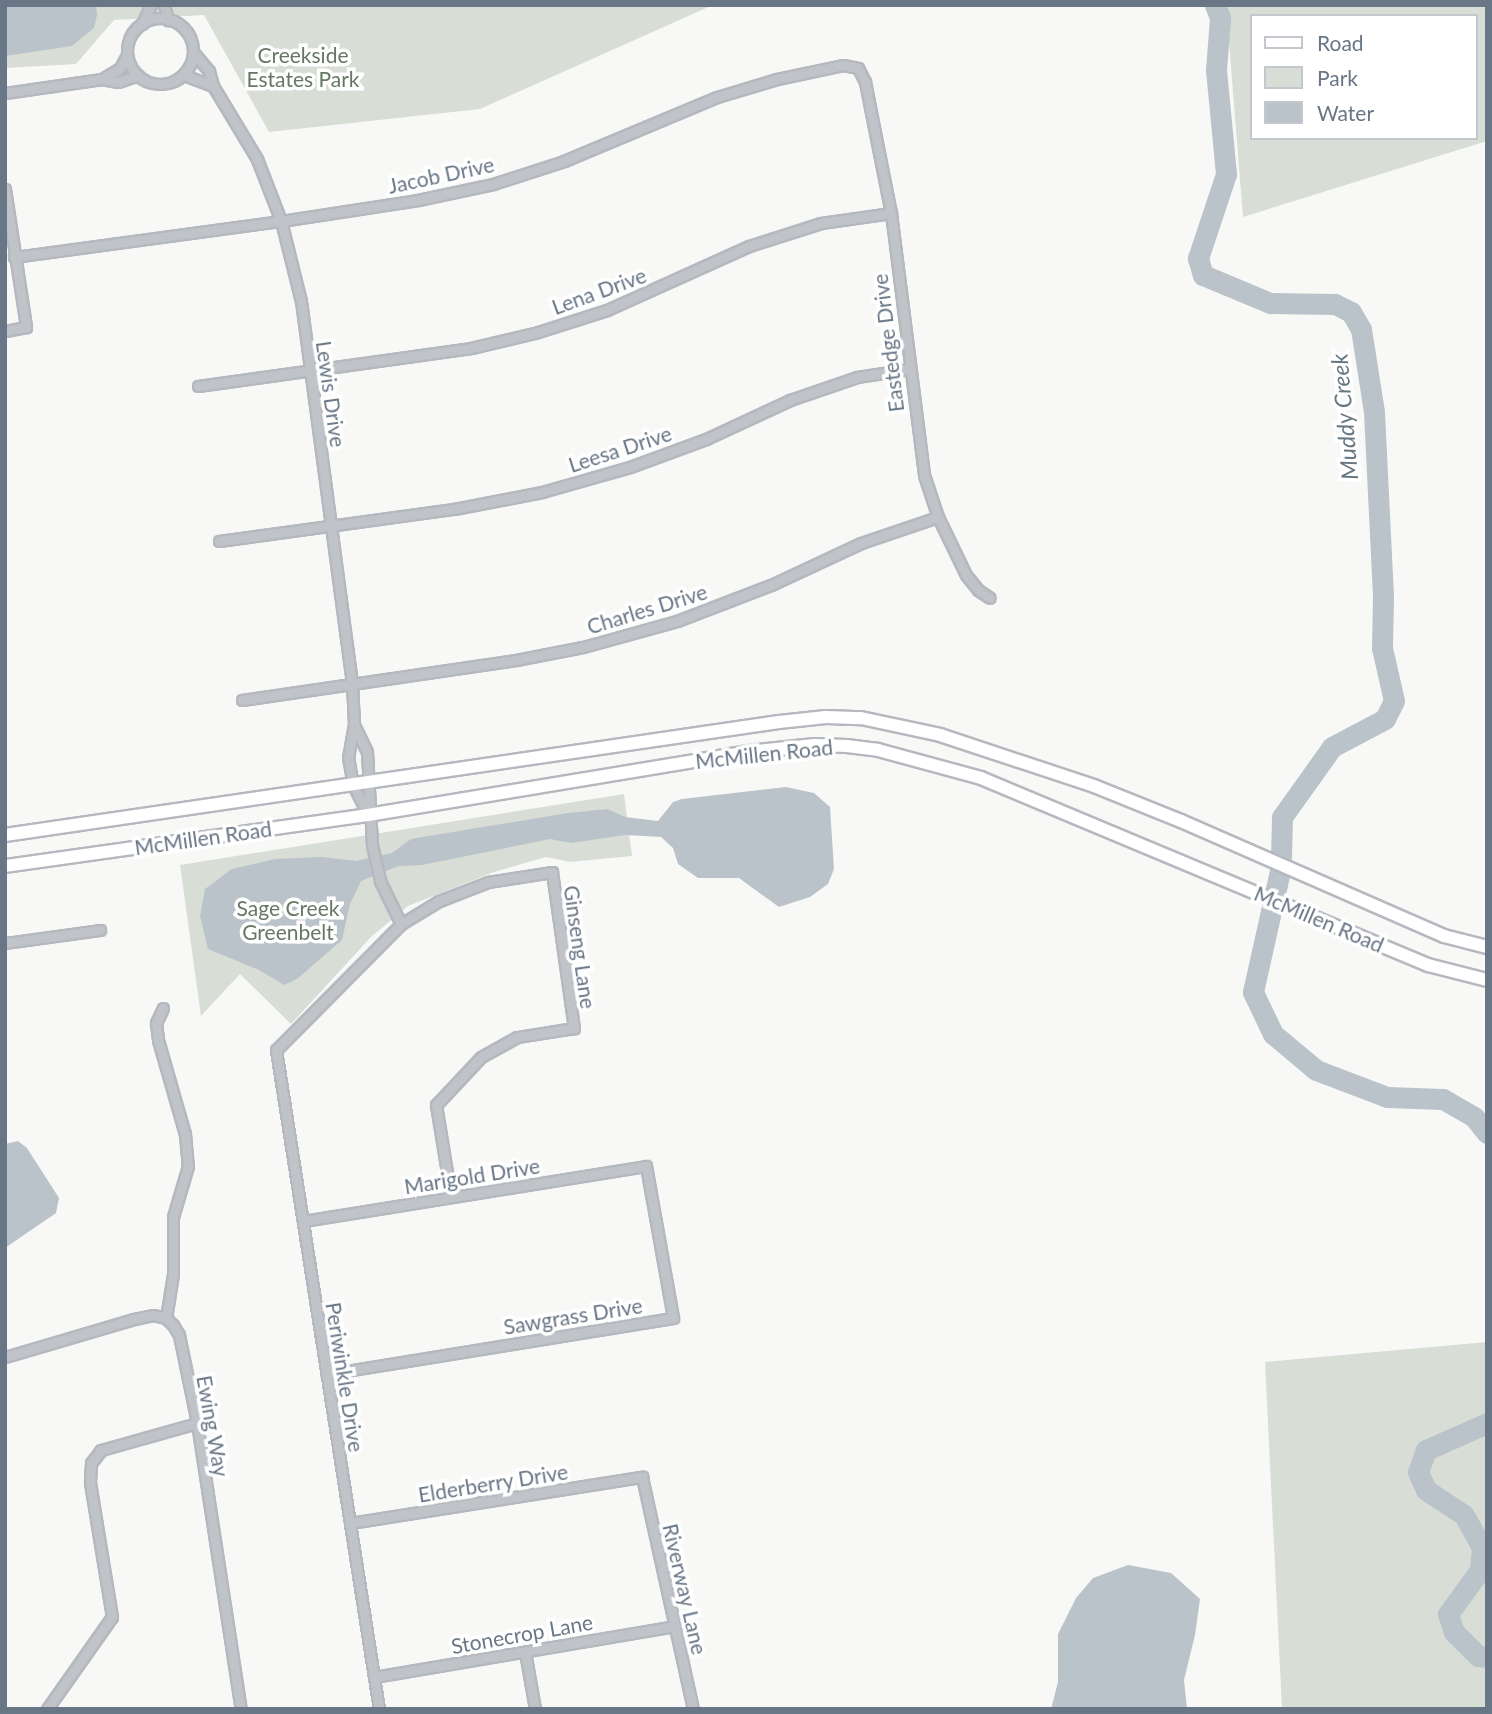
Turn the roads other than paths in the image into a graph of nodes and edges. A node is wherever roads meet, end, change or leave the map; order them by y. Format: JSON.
{"nodes":[{"id":1,"x":151,"y":5,"type":"edge"},
{"id":2,"x":164,"y":5,"type":"edge"},
{"id":3,"x":168,"y":20,"type":"junction"},
{"id":4,"x":142,"y":24,"type":"junction"},
{"id":5,"x":193,"y":52,"type":"junction"},
{"id":6,"x":127,"y":55,"type":"junction"},
{"id":7,"x":858,"y":68,"type":"joint"},
{"id":8,"x":138,"y":75,"type":"junction"},
{"id":9,"x":184,"y":75,"type":"junction"},
{"id":10,"x":102,"y":79,"type":"junction"},
{"id":11,"x":213,"y":86,"type":"junction"},
{"id":12,"x":5,"y":93,"type":"edge"},
{"id":13,"x":5,"y":189,"type":"edge"},
{"id":14,"x":891,"y":213,"type":"junction"},
{"id":15,"x":281,"y":221,"type":"junction"},
{"id":16,"x":14,"y":257,"type":"junction"},
{"id":17,"x":5,"y":331,"type":"edge"},
{"id":18,"x":909,"y":369,"type":"junction"},
{"id":19,"x":310,"y":371,"type":"junction"},
{"id":20,"x":198,"y":386,"type":"dead end"},
{"id":21,"x":938,"y":517,"type":"junction"},
{"id":22,"x":331,"y":526,"type":"junction"},
{"id":23,"x":219,"y":541,"type":"dead end"},
{"id":24,"x":990,"y":598,"type":"dead end"},
{"id":25,"x":352,"y":684,"type":"junction"},
{"id":26,"x":242,"y":700,"type":"dead end"},
{"id":27,"x":354,"y":724,"type":"junction"},
{"id":28,"x":371,"y":783,"type":"junction"},
{"id":29,"x":353,"y":785,"type":"junction"},
{"id":30,"x":368,"y":815,"type":"junction"},
{"id":31,"x":5,"y":835,"type":"edge"},
{"id":32,"x":5,"y":866,"type":"edge"},
{"id":33,"x":401,"y":924,"type":"junction"},
{"id":34,"x":100,"y":930,"type":"dead end"},
{"id":35,"x":5,"y":943,"type":"edge"},
{"id":36,"x":1487,"y":947,"type":"edge"},
{"id":37,"x":1487,"y":980,"type":"edge"},
{"id":38,"x":163,"y":1007,"type":"dead end"},
{"id":39,"x":646,"y":1166,"type":"joint"},
{"id":40,"x":451,"y":1197,"type":"junction"},
{"id":41,"x":303,"y":1221,"type":"junction"},
{"id":42,"x":166,"y":1318,"type":"junction"},
{"id":43,"x":5,"y":1357,"type":"edge"},
{"id":44,"x":327,"y":1374,"type":"junction"},
{"id":45,"x":197,"y":1423,"type":"junction"},
{"id":46,"x":642,"y":1477,"type":"joint"},
{"id":47,"x":350,"y":1524,"type":"junction"},
{"id":48,"x":675,"y":1626,"type":"junction"},
{"id":49,"x":525,"y":1652,"type":"junction"},
{"id":50,"x":374,"y":1677,"type":"junction"},
{"id":51,"x":47,"y":1709,"type":"edge"},
{"id":52,"x":241,"y":1709,"type":"edge"},
{"id":53,"x":379,"y":1709,"type":"edge"},
{"id":54,"x":535,"y":1709,"type":"edge"},
{"id":55,"x":693,"y":1709,"type":"edge"}],
"edges":[{"from":1,"to":4,"type":"street"},
{"from":2,"to":3,"type":"street"},
{"from":3,"to":4,"type":"street"},
{"from":3,"to":5,"type":"street"},
{"from":4,"to":6,"type":"street"},
{"from":5,"to":9,"type":"street"},
{"from":5,"to":11,"type":"street","name":"Lewis Drive"},
{"from":6,"to":8,"type":"street"},
{"from":6,"to":10,"type":"street"},
{"from":7,"to":14,"type":"street","name":"Eastedge Drive"},
{"from":7,"to":15,"type":"street","name":"Jacob Drive"},
{"from":8,"to":9,"type":"street"},
{"from":8,"to":10,"type":"street"},
{"from":9,"to":11,"type":"street"},
{"from":10,"to":12,"type":"street"},
{"from":11,"to":15,"type":"street","name":"Lewis Drive"},
{"from":13,"to":16,"type":"street"},
{"from":14,"to":18,"type":"street","name":"Eastedge Drive"},
{"from":14,"to":19,"type":"street","name":"Lena Drive"},
{"from":15,"to":16,"type":"street","name":"Jacob Drive"},
{"from":15,"to":19,"type":"street","name":"Lewis Drive"},
{"from":16,"to":17,"type":"street"},
{"from":18,"to":21,"type":"street","name":"Eastedge Drive"},
{"from":18,"to":22,"type":"street","name":"Leesa Drive"},
{"from":19,"to":20,"type":"street","name":"Lena Drive"},
{"from":19,"to":22,"type":"street","name":"Lewis Drive"},
{"from":21,"to":24,"type":"street","name":"Eastedge Drive"},
{"from":21,"to":25,"type":"street","name":"Charles Drive"},
{"from":22,"to":23,"type":"street","name":"Leesa Drive"},
{"from":22,"to":25,"type":"street","name":"Lewis Drive"},
{"from":25,"to":26,"type":"street","name":"Charles Drive"},
{"from":25,"to":27,"type":"street","name":"Lewis Drive"},
{"from":27,"to":28,"type":"street","name":"Lewis Drive"},
{"from":27,"to":29,"type":"street","name":"Lewis Drive"},
{"from":28,"to":29,"type":"main road","name":"McMillen Road"},
{"from":28,"to":30,"type":"street","name":"Lewis Drive"},
{"from":28,"to":36,"type":"main road","name":"McMillen Road"},
{"from":29,"to":30,"type":"street","name":"Lewis Drive"},
{"from":29,"to":31,"type":"main road","name":"McMillen Road"},
{"from":30,"to":32,"type":"main road","name":"McMillen Road"},
{"from":30,"to":33,"type":"street","name":"Lewis Drive"},
{"from":30,"to":37,"type":"main road","name":"McMillen Road"},
{"from":33,"to":40,"type":"street","name":"Ginseng Lane"},
{"from":33,"to":41,"type":"street","name":"Periwinkle Drive"},
{"from":34,"to":35,"type":"street"},
{"from":38,"to":42,"type":"street"},
{"from":39,"to":40,"type":"street","name":"Marigold Drive"},
{"from":39,"to":44,"type":"street","name":"Sawgrass Drive"},
{"from":40,"to":41,"type":"street","name":"Marigold Drive"},
{"from":41,"to":44,"type":"street","name":"Periwinkle Drive"},
{"from":42,"to":43,"type":"street"},
{"from":42,"to":45,"type":"street","name":"Ewing Way"},
{"from":44,"to":47,"type":"street","name":"Periwinkle Drive"},
{"from":45,"to":51,"type":"street"},
{"from":45,"to":52,"type":"street","name":"Ewing Way"},
{"from":46,"to":47,"type":"street","name":"Elderberry Drive"},
{"from":46,"to":48,"type":"street","name":"Riverway Lane"},
{"from":47,"to":50,"type":"street","name":"Periwinkle Drive"},
{"from":48,"to":49,"type":"street","name":"Stonecrop Lane"},
{"from":48,"to":55,"type":"street","name":"Riverway Lane"},
{"from":49,"to":50,"type":"street","name":"Stonecrop Lane"},
{"from":49,"to":54,"type":"street"},
{"from":50,"to":53,"type":"street","name":"Periwinkle Drive"}]}
